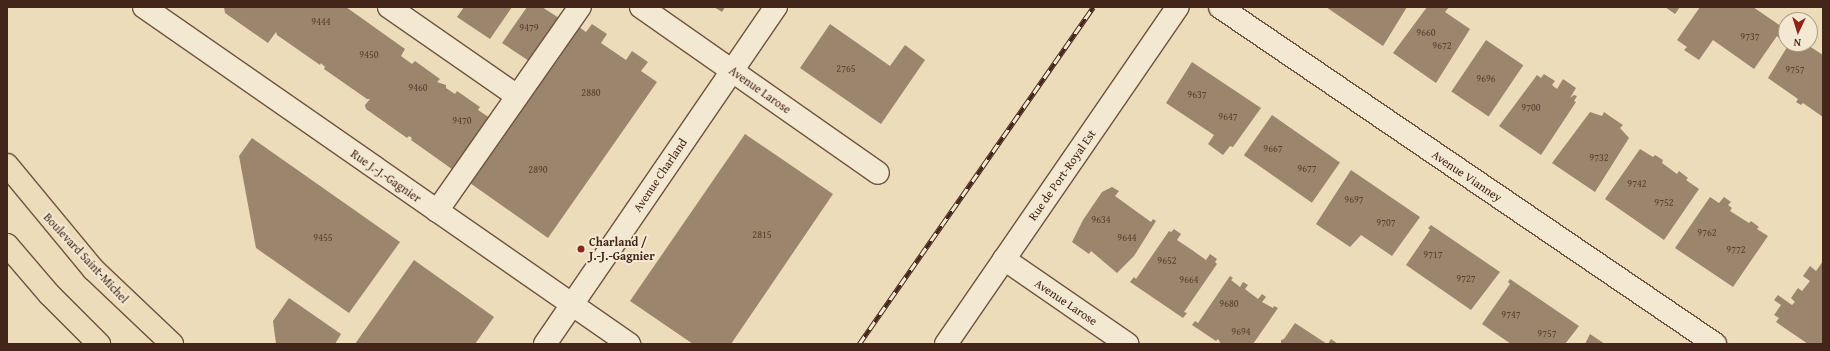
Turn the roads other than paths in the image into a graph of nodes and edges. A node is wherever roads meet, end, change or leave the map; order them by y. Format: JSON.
{"nodes":[{"id":1,"x":144,"y":7,"type":"edge"},
{"id":2,"x":390,"y":7,"type":"edge"},
{"id":3,"x":580,"y":7,"type":"edge"},
{"id":4,"x":641,"y":7,"type":"edge"},
{"id":5,"x":776,"y":7,"type":"edge"},
{"id":6,"x":1178,"y":7,"type":"edge"},
{"id":7,"x":1220,"y":7,"type":"edge"},
{"id":8,"x":732,"y":70,"type":"junction"},
{"id":9,"x":517,"y":96,"type":"junction"},
{"id":10,"x":7,"y":165,"type":"edge"},
{"id":11,"x":878,"y":173,"type":"dead end"},
{"id":12,"x":437,"y":211,"type":"junction"},
{"id":13,"x":7,"y":245,"type":"edge"},
{"id":14,"x":1004,"y":259,"type":"junction"},
{"id":15,"x":572,"y":304,"type":"junction"},
{"id":16,"x":99,"y":344,"type":"edge"},
{"id":17,"x":172,"y":344,"type":"edge"},
{"id":18,"x":545,"y":344,"type":"edge"},
{"id":19,"x":629,"y":344,"type":"edge"},
{"id":20,"x":946,"y":344,"type":"edge"},
{"id":21,"x":1127,"y":344,"type":"edge"},
{"id":22,"x":1715,"y":344,"type":"edge"}],
"edges":[{"from":1,"to":12,"type":"street","name":"Rue J.-J.-Gagnier"},
{"from":2,"to":9,"type":"street"},
{"from":3,"to":9,"type":"street"},
{"from":4,"to":8,"type":"street","name":"Avenue Larose"},
{"from":5,"to":8,"type":"street","name":"Avenue Charland"},
{"from":6,"to":14,"type":"street","name":"Rue de Port-Royal Est"},
{"from":7,"to":22,"type":"street","name":"Avenue Vianney"},
{"from":8,"to":11,"type":"street","name":"Avenue Larose"},
{"from":8,"to":15,"type":"street","name":"Avenue Charland"},
{"from":9,"to":12,"type":"street"},
{"from":10,"to":17,"type":"main road","name":"Boulevard Saint-Michel"},
{"from":12,"to":15,"type":"street","name":"Rue J.-J.-Gagnier"},
{"from":13,"to":16,"type":"main road"},
{"from":14,"to":20,"type":"street","name":"Rue de Port-Royal Est"},
{"from":14,"to":21,"type":"street","name":"Avenue Larose"},
{"from":15,"to":18,"type":"street","name":"Avenue Charland"},
{"from":15,"to":19,"type":"street","name":"Rue J.-J.-Gagnier"}]}
